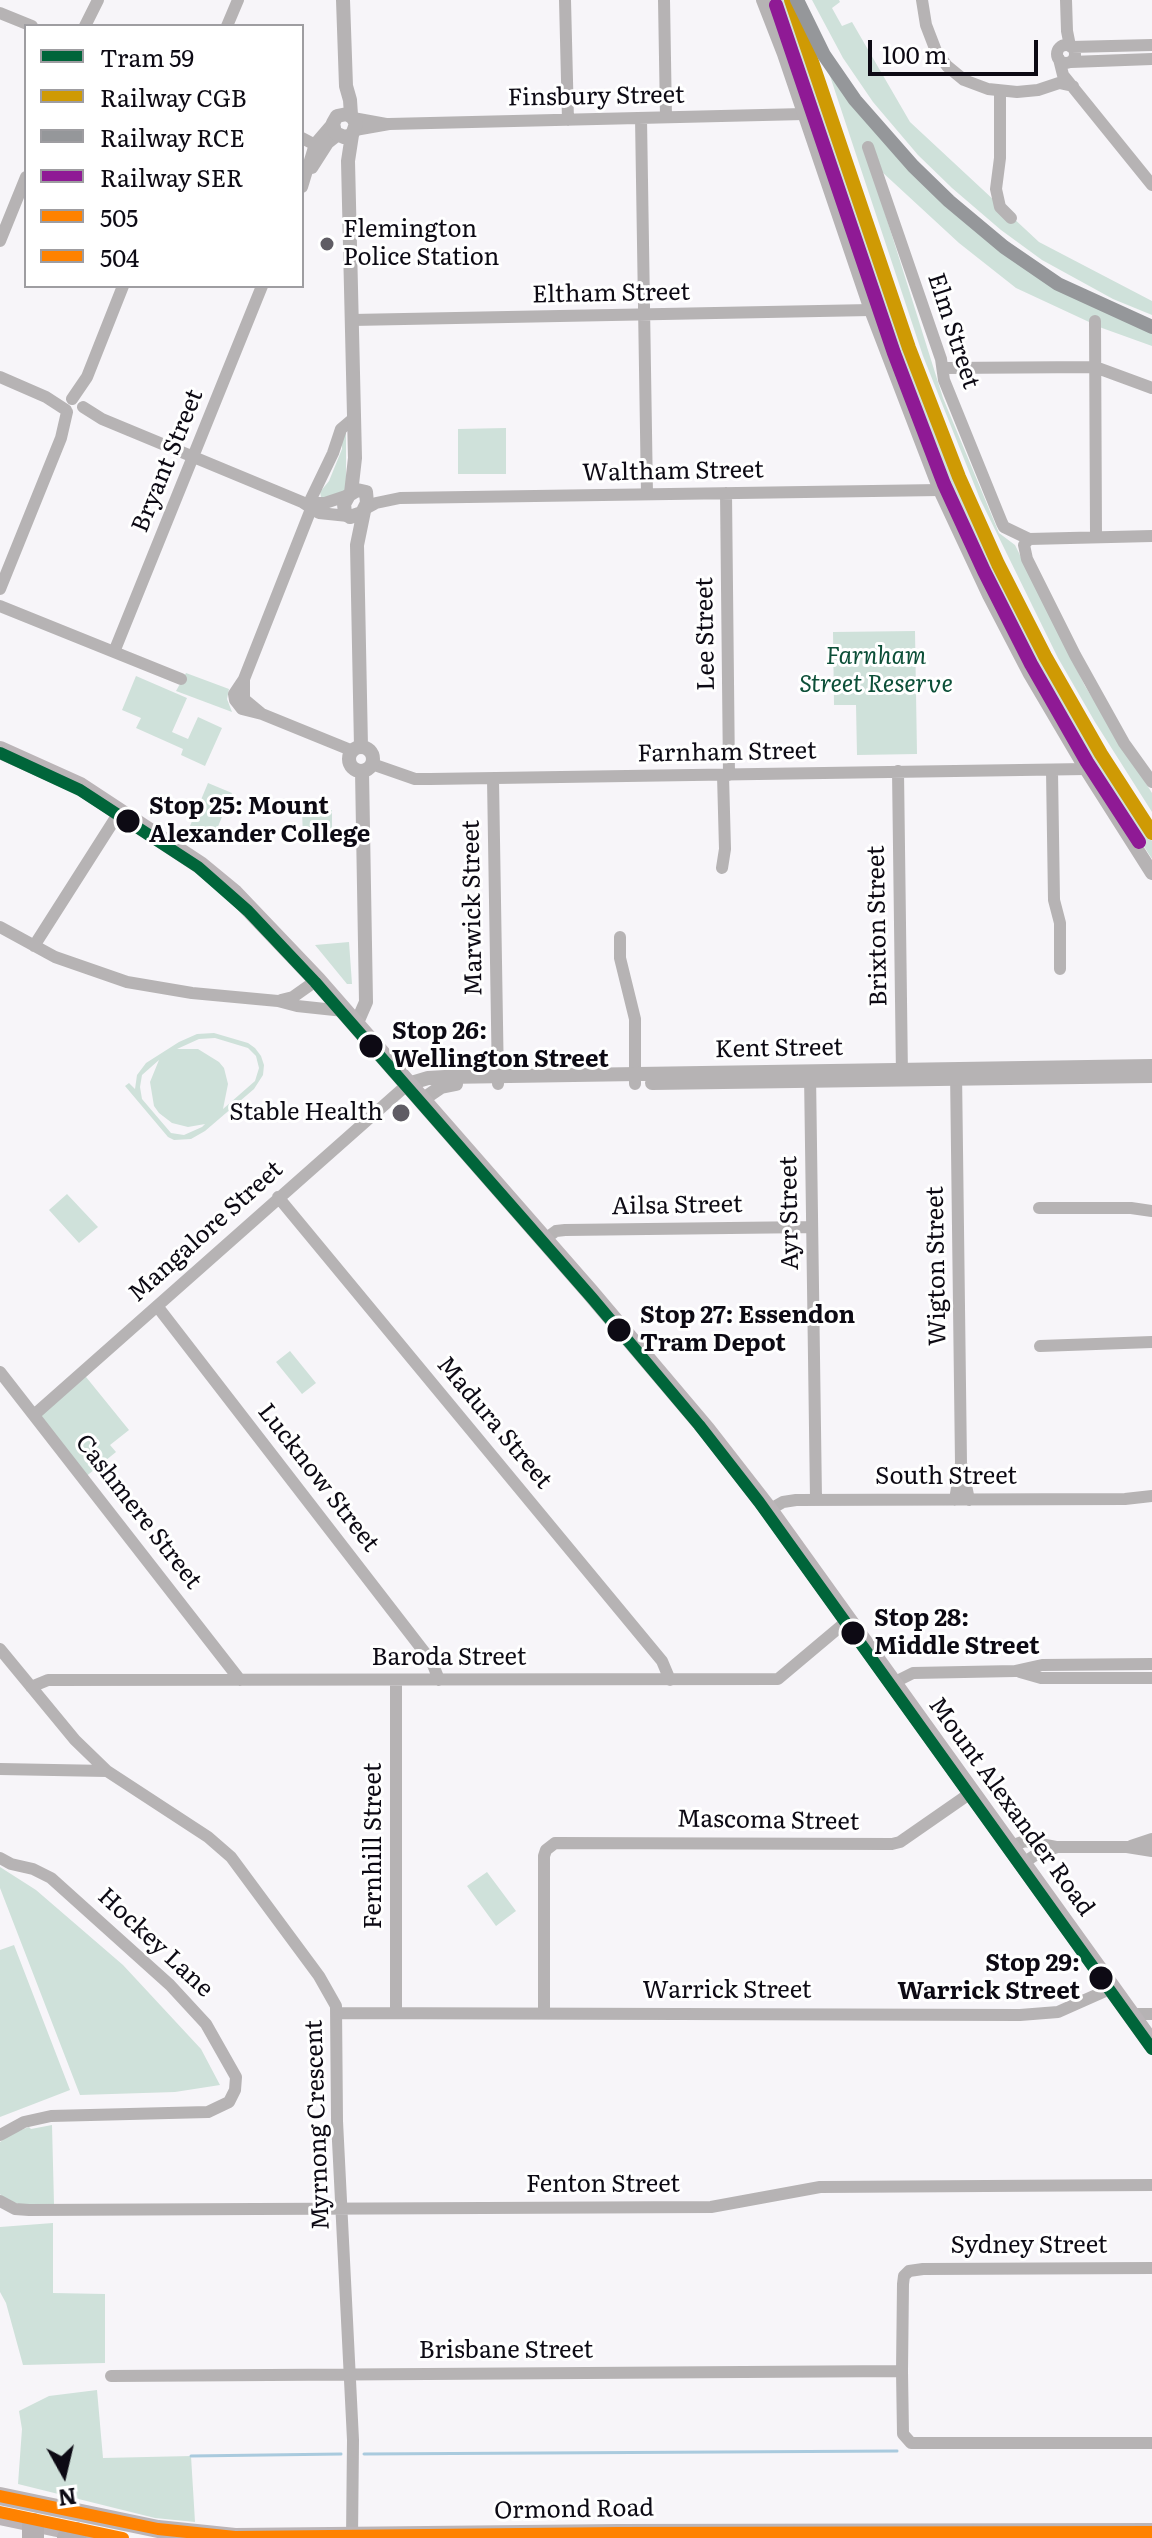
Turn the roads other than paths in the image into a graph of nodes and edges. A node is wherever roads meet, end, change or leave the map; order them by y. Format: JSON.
{"nodes":[{"id":1,"x":98,"y":0,"type":"edge"},
{"id":2,"x":238,"y":0,"type":"edge"},
{"id":3,"x":343,"y":0,"type":"edge"},
{"id":4,"x":565,"y":0,"type":"edge"},
{"id":5,"x":664,"y":0,"type":"edge"},
{"id":6,"x":763,"y":0,"type":"edge"},
{"id":7,"x":922,"y":0,"type":"edge"},
{"id":8,"x":1066,"y":0,"type":"edge"},
{"id":9,"x":0,"y":13,"type":"edge"},
{"id":10,"x":89,"y":22,"type":"edge"},
{"id":11,"x":27,"y":24,"type":"edge"},
{"id":12,"x":228,"y":24,"type":"edge"},
{"id":13,"x":1152,"y":54,"type":"edge"},
{"id":14,"x":1066,"y":57,"type":"junction"},
{"id":15,"x":1073,"y":86,"type":"junction"},
{"id":16,"x":1047,"y":87,"type":"junction"},
{"id":17,"x":1000,"y":91,"type":"junction"},
{"id":18,"x":804,"y":114,"type":"junction"},
{"id":19,"x":666,"y":117,"type":"junction"},
{"id":20,"x":641,"y":118,"type":"junction"},
{"id":21,"x":568,"y":120,"type":"junction"},
{"id":22,"x":345,"y":126,"type":"junction"},
{"id":23,"x":304,"y":139,"type":"edge"},
{"id":24,"x":319,"y":147,"type":"junction"},
{"id":25,"x":868,"y":147,"type":"dead end"},
{"id":26,"x":24,"y":182,"type":"edge"},
{"id":27,"x":304,"y":182,"type":"edge"},
{"id":28,"x":1152,"y":185,"type":"edge"},
{"id":29,"x":1011,"y":218,"type":"dead end"},
{"id":30,"x":0,"y":241,"type":"edge"},
{"id":31,"x":122,"y":288,"type":"edge"},
{"id":32,"x":261,"y":288,"type":"edge"},
{"id":33,"x":871,"y":310,"type":"junction"},
{"id":34,"x":644,"y":315,"type":"junction"},
{"id":35,"x":352,"y":320,"type":"junction"},
{"id":36,"x":1095,"y":321,"type":"dead end"},
{"id":37,"x":1095,"y":367,"type":"junction"},
{"id":38,"x":943,"y":368,"type":"junction"},
{"id":39,"x":0,"y":377,"type":"edge"},
{"id":40,"x":1152,"y":388,"type":"edge"},
{"id":41,"x":74,"y":408,"type":"junction"},
{"id":42,"x":354,"y":418,"type":"junction"},
{"id":43,"x":193,"y":457,"type":"junction"},
{"id":44,"x":940,"y":490,"type":"junction"},
{"id":45,"x":358,"y":493,"type":"junction"},
{"id":46,"x":726,"y":493,"type":"junction"},
{"id":47,"x":647,"y":494,"type":"junction"},
{"id":48,"x":407,"y":498,"type":"junction"},
{"id":49,"x":309,"y":504,"type":"junction"},
{"id":50,"x":356,"y":513,"type":"junction"},
{"id":51,"x":1096,"y":536,"type":"junction"},
{"id":52,"x":1152,"y":536,"type":"edge"},
{"id":53,"x":1026,"y":542,"type":"junction"},
{"id":54,"x":0,"y":589,"type":"edge"},
{"id":55,"x":0,"y":606,"type":"edge"},
{"id":56,"x":114,"y":652,"type":"junction"},
{"id":57,"x":181,"y":679,"type":"dead end"},
{"id":58,"x":357,"y":749,"type":"junction"},
{"id":59,"x":0,"y":750,"type":"edge"},
{"id":60,"x":367,"y":767,"type":"junction"},
{"id":61,"x":1086,"y":769,"type":"junction"},
{"id":62,"x":898,"y":771,"type":"junction"},
{"id":63,"x":1052,"y":771,"type":"junction"},
{"id":64,"x":726,"y":775,"type":"junction"},
{"id":65,"x":493,"y":779,"type":"junction"},
{"id":66,"x":1152,"y":782,"type":"edge"},
{"id":67,"x":120,"y":811,"type":"junction"},
{"id":68,"x":722,"y":868,"type":"dead end"},
{"id":69,"x":1152,"y":873,"type":"edge"},
{"id":70,"x":0,"y":927,"type":"edge"},
{"id":71,"x":620,"y":937,"type":"dead end"},
{"id":72,"x":34,"y":946,"type":"junction"},
{"id":73,"x":1060,"y":969,"type":"dead end"},
{"id":74,"x":317,"y":980,"type":"junction"},
{"id":75,"x":278,"y":1001,"type":"junction"},
{"id":76,"x":350,"y":1018,"type":"junction"},
{"id":77,"x":1152,"y":1066,"type":"edge"},
{"id":78,"x":956,"y":1073,"type":"junction"},
{"id":79,"x":902,"y":1075,"type":"junction"},
{"id":80,"x":810,"y":1076,"type":"junction"},
{"id":81,"x":1152,"y":1076,"type":"edge"},
{"id":82,"x":635,"y":1079,"type":"junction"},
{"id":83,"x":498,"y":1080,"type":"junction"},
{"id":84,"x":408,"y":1084,"type":"junction"},
{"id":85,"x":422,"y":1100,"type":"junction"},
{"id":86,"x":278,"y":1197,"type":"junction"},
{"id":87,"x":1152,"y":1203,"type":"edge"},
{"id":88,"x":1039,"y":1208,"type":"dead end"},
{"id":89,"x":1131,"y":1208,"type":"junction"},
{"id":90,"x":1152,"y":1211,"type":"edge"},
{"id":91,"x":812,"y":1227,"type":"junction"},
{"id":92,"x":545,"y":1239,"type":"junction"},
{"id":93,"x":157,"y":1306,"type":"junction"},
{"id":94,"x":1148,"y":1344,"type":"edge"},
{"id":95,"x":1040,"y":1346,"type":"dead end"},
{"id":96,"x":0,"y":1372,"type":"edge"},
{"id":97,"x":34,"y":1415,"type":"junction"},
{"id":98,"x":1152,"y":1496,"type":"edge"},
{"id":99,"x":816,"y":1499,"type":"junction"},
{"id":100,"x":1125,"y":1499,"type":"junction"},
{"id":101,"x":962,"y":1500,"type":"junction"},
{"id":102,"x":1152,"y":1502,"type":"edge"},
{"id":103,"x":769,"y":1510,"type":"junction"},
{"id":104,"x":847,"y":1621,"type":"junction"},
{"id":105,"x":0,"y":1649,"type":"edge"},
{"id":106,"x":1152,"y":1664,"type":"edge"},
{"id":107,"x":1015,"y":1671,"type":"junction"},
{"id":108,"x":1152,"y":1678,"type":"edge"},
{"id":109,"x":240,"y":1680,"type":"junction"},
{"id":110,"x":396,"y":1680,"type":"junction"},
{"id":111,"x":439,"y":1680,"type":"junction"},
{"id":112,"x":670,"y":1680,"type":"junction"},
{"id":113,"x":893,"y":1683,"type":"junction"},
{"id":114,"x":31,"y":1687,"type":"junction"},
{"id":115,"x":1,"y":1770,"type":"edge"},
{"id":116,"x":107,"y":1771,"type":"junction"},
{"id":117,"x":972,"y":1792,"type":"junction"},
{"id":118,"x":1152,"y":1839,"type":"edge"},
{"id":119,"x":1011,"y":1846,"type":"junction"},
{"id":120,"x":1060,"y":1847,"type":"junction"},
{"id":121,"x":1127,"y":1847,"type":"junction"},
{"id":122,"x":1152,"y":1851,"type":"edge"},
{"id":123,"x":0,"y":1858,"type":"edge"},
{"id":124,"x":1023,"y":1863,"type":"junction"},
{"id":125,"x":1112,"y":1988,"type":"junction"},
{"id":126,"x":396,"y":2012,"type":"junction"},
{"id":127,"x":337,"y":2013,"type":"junction"},
{"id":128,"x":544,"y":2013,"type":"junction"},
{"id":129,"x":1130,"y":2014,"type":"junction"},
{"id":130,"x":1152,"y":2014,"type":"edge"},
{"id":131,"x":1152,"y":2044,"type":"edge"},
{"id":132,"x":0,"y":2135,"type":"edge"},
{"id":133,"x":1152,"y":2185,"type":"edge"},
{"id":134,"x":0,"y":2201,"type":"edge"},
{"id":135,"x":341,"y":2209,"type":"junction"},
{"id":136,"x":1152,"y":2268,"type":"edge"},
{"id":137,"x":902,"y":2371,"type":"junction"},
{"id":138,"x":349,"y":2374,"type":"junction"},
{"id":139,"x":111,"y":2376,"type":"dead end"},
{"id":140,"x":1152,"y":2443,"type":"edge"},
{"id":141,"x":0,"y":2496,"type":"edge"},
{"id":142,"x":0,"y":2516,"type":"edge"},
{"id":143,"x":28,"y":2517,"type":"edge"},
{"id":144,"x":1152,"y":2532,"type":"edge"},
{"id":145,"x":914,"y":2535,"type":"edge"},
{"id":146,"x":1093,"y":2535,"type":"edge"},
{"id":147,"x":72,"y":2536,"type":"edge"},
{"id":148,"x":352,"y":2537,"type":"edge"},
{"id":149,"x":401,"y":2537,"type":"edge"},
{"id":150,"x":105,"y":2538,"type":"edge"}],
"edges":[{"from":1,"to":10,"type":"street"},
{"from":2,"to":12,"type":"street"},
{"from":3,"to":22,"type":"street"},
{"from":4,"to":21,"type":"street"},
{"from":5,"to":19,"type":"street"},
{"from":6,"to":18,"type":"street"},
{"from":7,"to":17,"type":"street"},
{"from":8,"to":14,"type":"street"},
{"from":9,"to":11,"type":"street"},
{"from":13,"to":14,"type":"street"},
{"from":14,"to":15,"type":"street"},
{"from":14,"to":16,"type":"street"},
{"from":15,"to":16,"type":"street"},
{"from":15,"to":28,"type":"street"},
{"from":16,"to":17,"type":"street"},
{"from":17,"to":29,"type":"street"},
{"from":18,"to":19,"type":"street","name":"Finsbury Street"},
{"from":18,"to":33,"type":"street"},
{"from":19,"to":20,"type":"street","name":"Finsbury Street"},
{"from":20,"to":21,"type":"street","name":"Finsbury Street"},
{"from":20,"to":34,"type":"street"},
{"from":21,"to":22,"type":"street","name":"Finsbury Street"},
{"from":22,"to":24,"type":"street"},
{"from":22,"to":35,"type":"street"},
{"from":23,"to":24,"type":"street"},
{"from":24,"to":27,"type":"street"},
{"from":25,"to":38,"type":"street","name":"Elm Street"},
{"from":26,"to":30,"type":"street"},
{"from":31,"to":41,"type":"street"},
{"from":32,"to":43,"type":"street","name":"Bryant Street"},
{"from":33,"to":34,"type":"street","name":"Eltham Street"},
{"from":33,"to":44,"type":"street"},
{"from":34,"to":35,"type":"street","name":"Eltham Street"},
{"from":34,"to":47,"type":"street"},
{"from":35,"to":42,"type":"street"},
{"from":36,"to":37,"type":"street"},
{"from":37,"to":38,"type":"street"},
{"from":37,"to":40,"type":"street"},
{"from":37,"to":51,"type":"street"},
{"from":38,"to":53,"type":"street","name":"Elm Street"},
{"from":39,"to":41,"type":"street"},
{"from":41,"to":43,"type":"street"},
{"from":41,"to":54,"type":"street"},
{"from":42,"to":45,"type":"street"},
{"from":42,"to":49,"type":"street"},
{"from":43,"to":49,"type":"street"},
{"from":43,"to":56,"type":"street","name":"Bryant Street"},
{"from":44,"to":46,"type":"street","name":"Waltham Street"},
{"from":44,"to":61,"type":"street"},
{"from":45,"to":48,"type":"street","name":"Waltham Street"},
{"from":45,"to":49,"type":"street"},
{"from":45,"to":50,"type":"street"},
{"from":45,"to":50,"type":"street"},
{"from":46,"to":47,"type":"street","name":"Waltham Street"},
{"from":46,"to":64,"type":"street","name":"Lee Street"},
{"from":47,"to":48,"type":"street","name":"Waltham Street"},
{"from":48,"to":50,"type":"street","name":"Waltham Street"},
{"from":49,"to":50,"type":"street"},
{"from":49,"to":58,"type":"street"},
{"from":50,"to":58,"type":"street"},
{"from":51,"to":52,"type":"street"},
{"from":51,"to":53,"type":"street"},
{"from":53,"to":66,"type":"street"},
{"from":55,"to":56,"type":"street"},
{"from":56,"to":57,"type":"street"},
{"from":58,"to":60,"type":"street"},
{"from":58,"to":60,"type":"street"},
{"from":59,"to":67,"type":"main road","name":"Mount Alexander Road"},
{"from":60,"to":65,"type":"street","name":"Farnham Street"},
{"from":60,"to":76,"type":"street"},
{"from":61,"to":63,"type":"street","name":"Farnham Street"},
{"from":61,"to":69,"type":"street"},
{"from":62,"to":63,"type":"street","name":"Farnham Street"},
{"from":62,"to":64,"type":"street","name":"Farnham Street"},
{"from":62,"to":79,"type":"street","name":"Brixton Street"},
{"from":63,"to":73,"type":"street"},
{"from":64,"to":65,"type":"street","name":"Farnham Street"},
{"from":64,"to":68,"type":"street","name":"Lee Street"},
{"from":65,"to":83,"type":"street","name":"Marwick Street"},
{"from":67,"to":72,"type":"street"},
{"from":67,"to":74,"type":"main road","name":"Mount Alexander Road"},
{"from":70,"to":72,"type":"street"},
{"from":71,"to":82,"type":"street"},
{"from":72,"to":75,"type":"street"},
{"from":74,"to":75,"type":"street"},
{"from":74,"to":76,"type":"main road","name":"Mount Alexander Road"},
{"from":75,"to":76,"type":"street"},
{"from":76,"to":84,"type":"main road","name":"Mount Alexander Road"},
{"from":77,"to":78,"type":"street","name":"Kent Street"},
{"from":78,"to":79,"type":"street","name":"Kent Street"},
{"from":78,"to":81,"type":"street","name":"Kent Street"},
{"from":78,"to":101,"type":"street","name":"Wigton Street"},
{"from":79,"to":80,"type":"street","name":"Kent Street"},
{"from":80,"to":82,"type":"street","name":"Kent Street"},
{"from":80,"to":91,"type":"street","name":"Ayr Street"},
{"from":82,"to":83,"type":"street","name":"Kent Street"},
{"from":83,"to":84,"type":"street","name":"Kent Street"},
{"from":83,"to":85,"type":"street","name":"Kent Street"},
{"from":84,"to":85,"type":"main road","name":"Mount Alexander Road"},
{"from":84,"to":86,"type":"street","name":"Mangalore Street"},
{"from":85,"to":92,"type":"main road","name":"Mount Alexander Road"},
{"from":86,"to":93,"type":"street","name":"Mangalore Street"},
{"from":86,"to":112,"type":"street","name":"Madura Street"},
{"from":87,"to":89,"type":"street"},
{"from":88,"to":89,"type":"street"},
{"from":89,"to":90,"type":"street"},
{"from":91,"to":92,"type":"street","name":"Ailsa Street"},
{"from":91,"to":99,"type":"street","name":"Ayr Street"},
{"from":92,"to":103,"type":"main road","name":"Mount Alexander Road"},
{"from":93,"to":97,"type":"street","name":"Mangalore Street"},
{"from":93,"to":111,"type":"street","name":"Lucknow Street"},
{"from":94,"to":95,"type":"street"},
{"from":96,"to":97,"type":"street","name":"Cashmere Street"},
{"from":97,"to":109,"type":"street","name":"Cashmere Street"},
{"from":98,"to":100,"type":"street","name":"South Street"},
{"from":99,"to":101,"type":"street","name":"South Street"},
{"from":99,"to":103,"type":"street","name":"South Street"},
{"from":100,"to":101,"type":"street","name":"South Street"},
{"from":100,"to":102,"type":"street","name":"South Street"},
{"from":103,"to":104,"type":"main road","name":"Mount Alexander Road"},
{"from":104,"to":112,"type":"street","name":"Baroda Street"},
{"from":104,"to":113,"type":"main road","name":"Mount Alexander Road"},
{"from":105,"to":114,"type":"street","name":"Myrnong Crescent"},
{"from":106,"to":107,"type":"street"},
{"from":107,"to":108,"type":"street"},
{"from":107,"to":113,"type":"street"},
{"from":109,"to":110,"type":"street","name":"Baroda Street"},
{"from":109,"to":114,"type":"street","name":"Baroda Street"},
{"from":110,"to":111,"type":"street","name":"Baroda Street"},
{"from":110,"to":126,"type":"street","name":"Fernhill Street"},
{"from":111,"to":112,"type":"street","name":"Baroda Street"},
{"from":113,"to":117,"type":"main road","name":"Mount Alexander Road"},
{"from":114,"to":116,"type":"street","name":"Myrnong Crescent"},
{"from":115,"to":116,"type":"street"},
{"from":116,"to":127,"type":"street","name":"Myrnong Crescent"},
{"from":117,"to":119,"type":"main road","name":"Mount Alexander Road"},
{"from":117,"to":128,"type":"street","name":"Mascoma Street"},
{"from":118,"to":121,"type":"street"},
{"from":119,"to":120,"type":"street"},
{"from":119,"to":124,"type":"main road","name":"Mount Alexander Road"},
{"from":120,"to":121,"type":"street"},
{"from":120,"to":124,"type":"street"},
{"from":121,"to":122,"type":"street"},
{"from":123,"to":132,"type":"street","name":"Hockey Lane"},
{"from":124,"to":125,"type":"main road","name":"Mount Alexander Road"},
{"from":125,"to":128,"type":"street","name":"Warrick Street"},
{"from":125,"to":129,"type":"main road","name":"Mount Alexander Road"},
{"from":126,"to":127,"type":"street","name":"Warrick Street"},
{"from":126,"to":128,"type":"street","name":"Warrick Street"},
{"from":127,"to":135,"type":"street","name":"Myrnong Crescent"},
{"from":129,"to":130,"type":"street"},
{"from":129,"to":131,"type":"main road","name":"Mount Alexander Road"},
{"from":133,"to":135,"type":"street","name":"Fenton Street"},
{"from":134,"to":135,"type":"street","name":"Fenton Street"},
{"from":135,"to":138,"type":"street","name":"Myrnong Crescent"},
{"from":136,"to":137,"type":"street","name":"Sydney Street"},
{"from":137,"to":138,"type":"street","name":"Brisbane Street"},
{"from":137,"to":140,"type":"street"},
{"from":138,"to":139,"type":"street","name":"Brisbane Street"},
{"from":138,"to":148,"type":"street","name":"Myrnong Crescent"},
{"from":141,"to":143,"type":"main road","name":"Ormond Road"},
{"from":142,"to":143,"type":"main road","name":"Ormond Road"},
{"from":143,"to":147,"type":"main road","name":"Ormond Road"},
{"from":143,"to":148,"type":"main road","name":"Ormond Road"},
{"from":144,"to":146,"type":"main road","name":"Ormond Road"},
{"from":145,"to":146,"type":"main road","name":"Ormond Road"},
{"from":145,"to":149,"type":"main road","name":"Ormond Road"},
{"from":147,"to":150,"type":"main road","name":"Ormond Road"},
{"from":148,"to":149,"type":"main road","name":"Ormond Road"}]}
